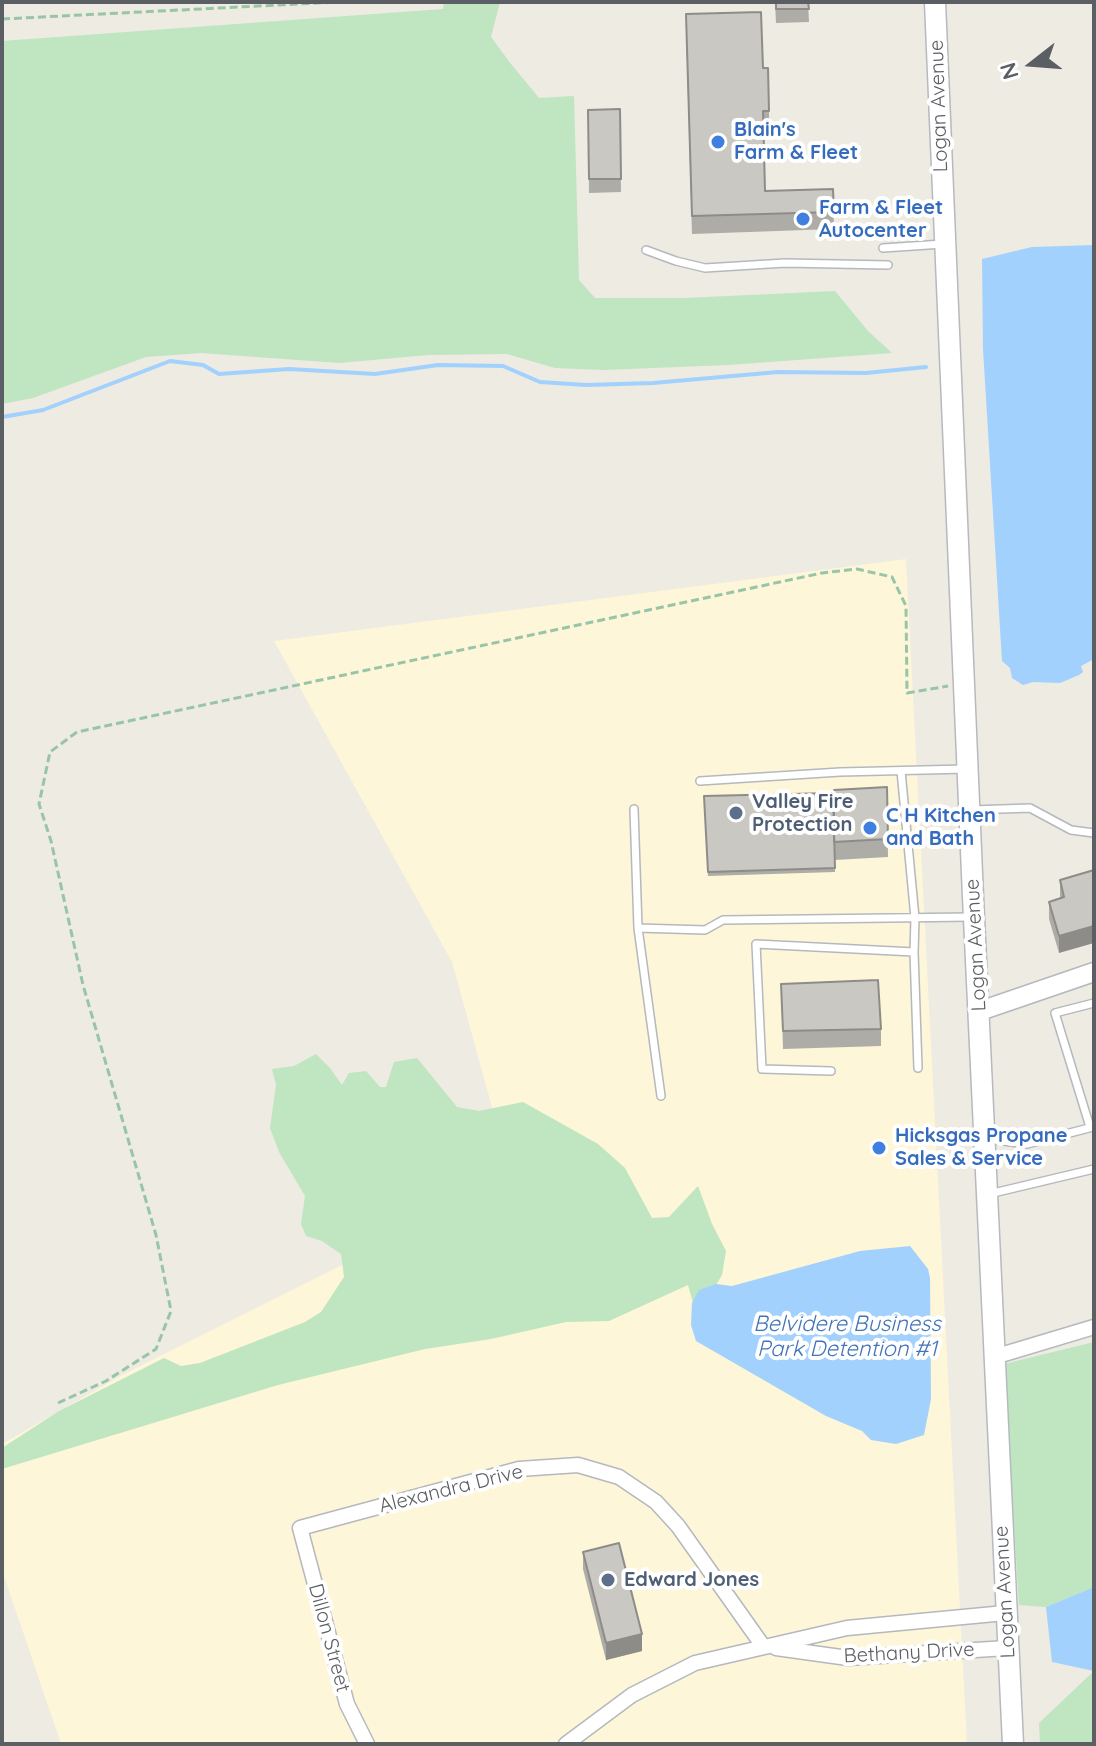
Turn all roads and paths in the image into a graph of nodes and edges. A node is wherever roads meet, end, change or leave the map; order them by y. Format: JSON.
{"nodes":[{"id":1,"x":338,"y":2,"type":"edge"},
{"id":2,"x":935,"y":2,"type":"edge"},
{"id":3,"x":2,"y":19,"type":"edge"},
{"id":4,"x":945,"y":244,"type":"junction"},
{"id":5,"x":883,"y":248,"type":"dead end"},
{"id":6,"x":646,"y":250,"type":"dead end"},
{"id":7,"x":888,"y":265,"type":"dead end"},
{"id":8,"x":964,"y":683,"type":"junction"},
{"id":9,"x":968,"y":769,"type":"junction"},
{"id":10,"x":901,"y":771,"type":"junction"},
{"id":11,"x":700,"y":781,"type":"dead end"},
{"id":12,"x":634,"y":809,"type":"dead end"},
{"id":13,"x":970,"y":810,"type":"junction"},
{"id":14,"x":1094,"y":833,"type":"edge"},
{"id":15,"x":974,"y":917,"type":"junction"},
{"id":16,"x":915,"y":918,"type":"junction"},
{"id":17,"x":638,"y":928,"type":"junction"},
{"id":18,"x":914,"y":952,"type":"junction"},
{"id":19,"x":1094,"y":972,"type":"edge"},
{"id":20,"x":1094,"y":1003,"type":"edge"},
{"id":21,"x":980,"y":1011,"type":"junction"},
{"id":22,"x":918,"y":1068,"type":"dead end"},
{"id":23,"x":831,"y":1071,"type":"dead end"},
{"id":24,"x":661,"y":1096,"type":"dead end"},
{"id":25,"x":1092,"y":1127,"type":"edge"},
{"id":26,"x":985,"y":1139,"type":"junction"},
{"id":27,"x":1094,"y":1169,"type":"edge"},
{"id":28,"x":987,"y":1194,"type":"junction"},
{"id":29,"x":1094,"y":1327,"type":"edge"},
{"id":30,"x":994,"y":1357,"type":"junction"},
{"id":31,"x":58,"y":1403,"type":"dead end"},
{"id":32,"x":300,"y":1528,"type":"joint"},
{"id":33,"x":1005,"y":1613,"type":"junction"},
{"id":34,"x":763,"y":1646,"type":"junction"},
{"id":35,"x":1007,"y":1648,"type":"junction"},
{"id":36,"x":367,"y":1744,"type":"edge"},
{"id":37,"x":566,"y":1744,"type":"edge"},
{"id":38,"x":1013,"y":1744,"type":"edge"}],
"edges":[{"from":1,"to":3,"type":"path"},
{"from":2,"to":4,"type":"main road","name":"Logan Avenue"},
{"from":4,"to":5,"type":"lane"},
{"from":4,"to":8,"type":"main road","name":"Logan Avenue"},
{"from":6,"to":7,"type":"lane"},
{"from":8,"to":9,"type":"main road","name":"Logan Avenue"},
{"from":8,"to":31,"type":"path"},
{"from":9,"to":10,"type":"lane"},
{"from":9,"to":13,"type":"main road","name":"Logan Avenue"},
{"from":10,"to":11,"type":"lane"},
{"from":10,"to":16,"type":"lane"},
{"from":12,"to":17,"type":"lane"},
{"from":13,"to":14,"type":"lane"},
{"from":13,"to":15,"type":"main road","name":"Logan Avenue"},
{"from":15,"to":16,"type":"lane"},
{"from":15,"to":21,"type":"main road","name":"Logan Avenue"},
{"from":16,"to":17,"type":"lane"},
{"from":16,"to":18,"type":"lane"},
{"from":17,"to":24,"type":"lane"},
{"from":18,"to":22,"type":"lane"},
{"from":18,"to":23,"type":"lane"},
{"from":19,"to":21,"type":"street"},
{"from":20,"to":25,"type":"lane"},
{"from":21,"to":26,"type":"main road","name":"Logan Avenue"},
{"from":25,"to":26,"type":"lane"},
{"from":26,"to":28,"type":"main road","name":"Logan Avenue"},
{"from":27,"to":28,"type":"lane"},
{"from":28,"to":30,"type":"main road","name":"Logan Avenue"},
{"from":29,"to":30,"type":"street"},
{"from":30,"to":33,"type":"main road","name":"Logan Avenue"},
{"from":32,"to":34,"type":"street","name":"Alexandra Drive"},
{"from":32,"to":36,"type":"street","name":"Dillon Street"},
{"from":33,"to":34,"type":"street","name":"Bethany Drive"},
{"from":33,"to":35,"type":"main road","name":"Logan Avenue"},
{"from":34,"to":35,"type":"street","name":"Bethany Drive"},
{"from":34,"to":37,"type":"street","name":"Bethany Drive"},
{"from":35,"to":38,"type":"main road","name":"Logan Avenue"}]}
